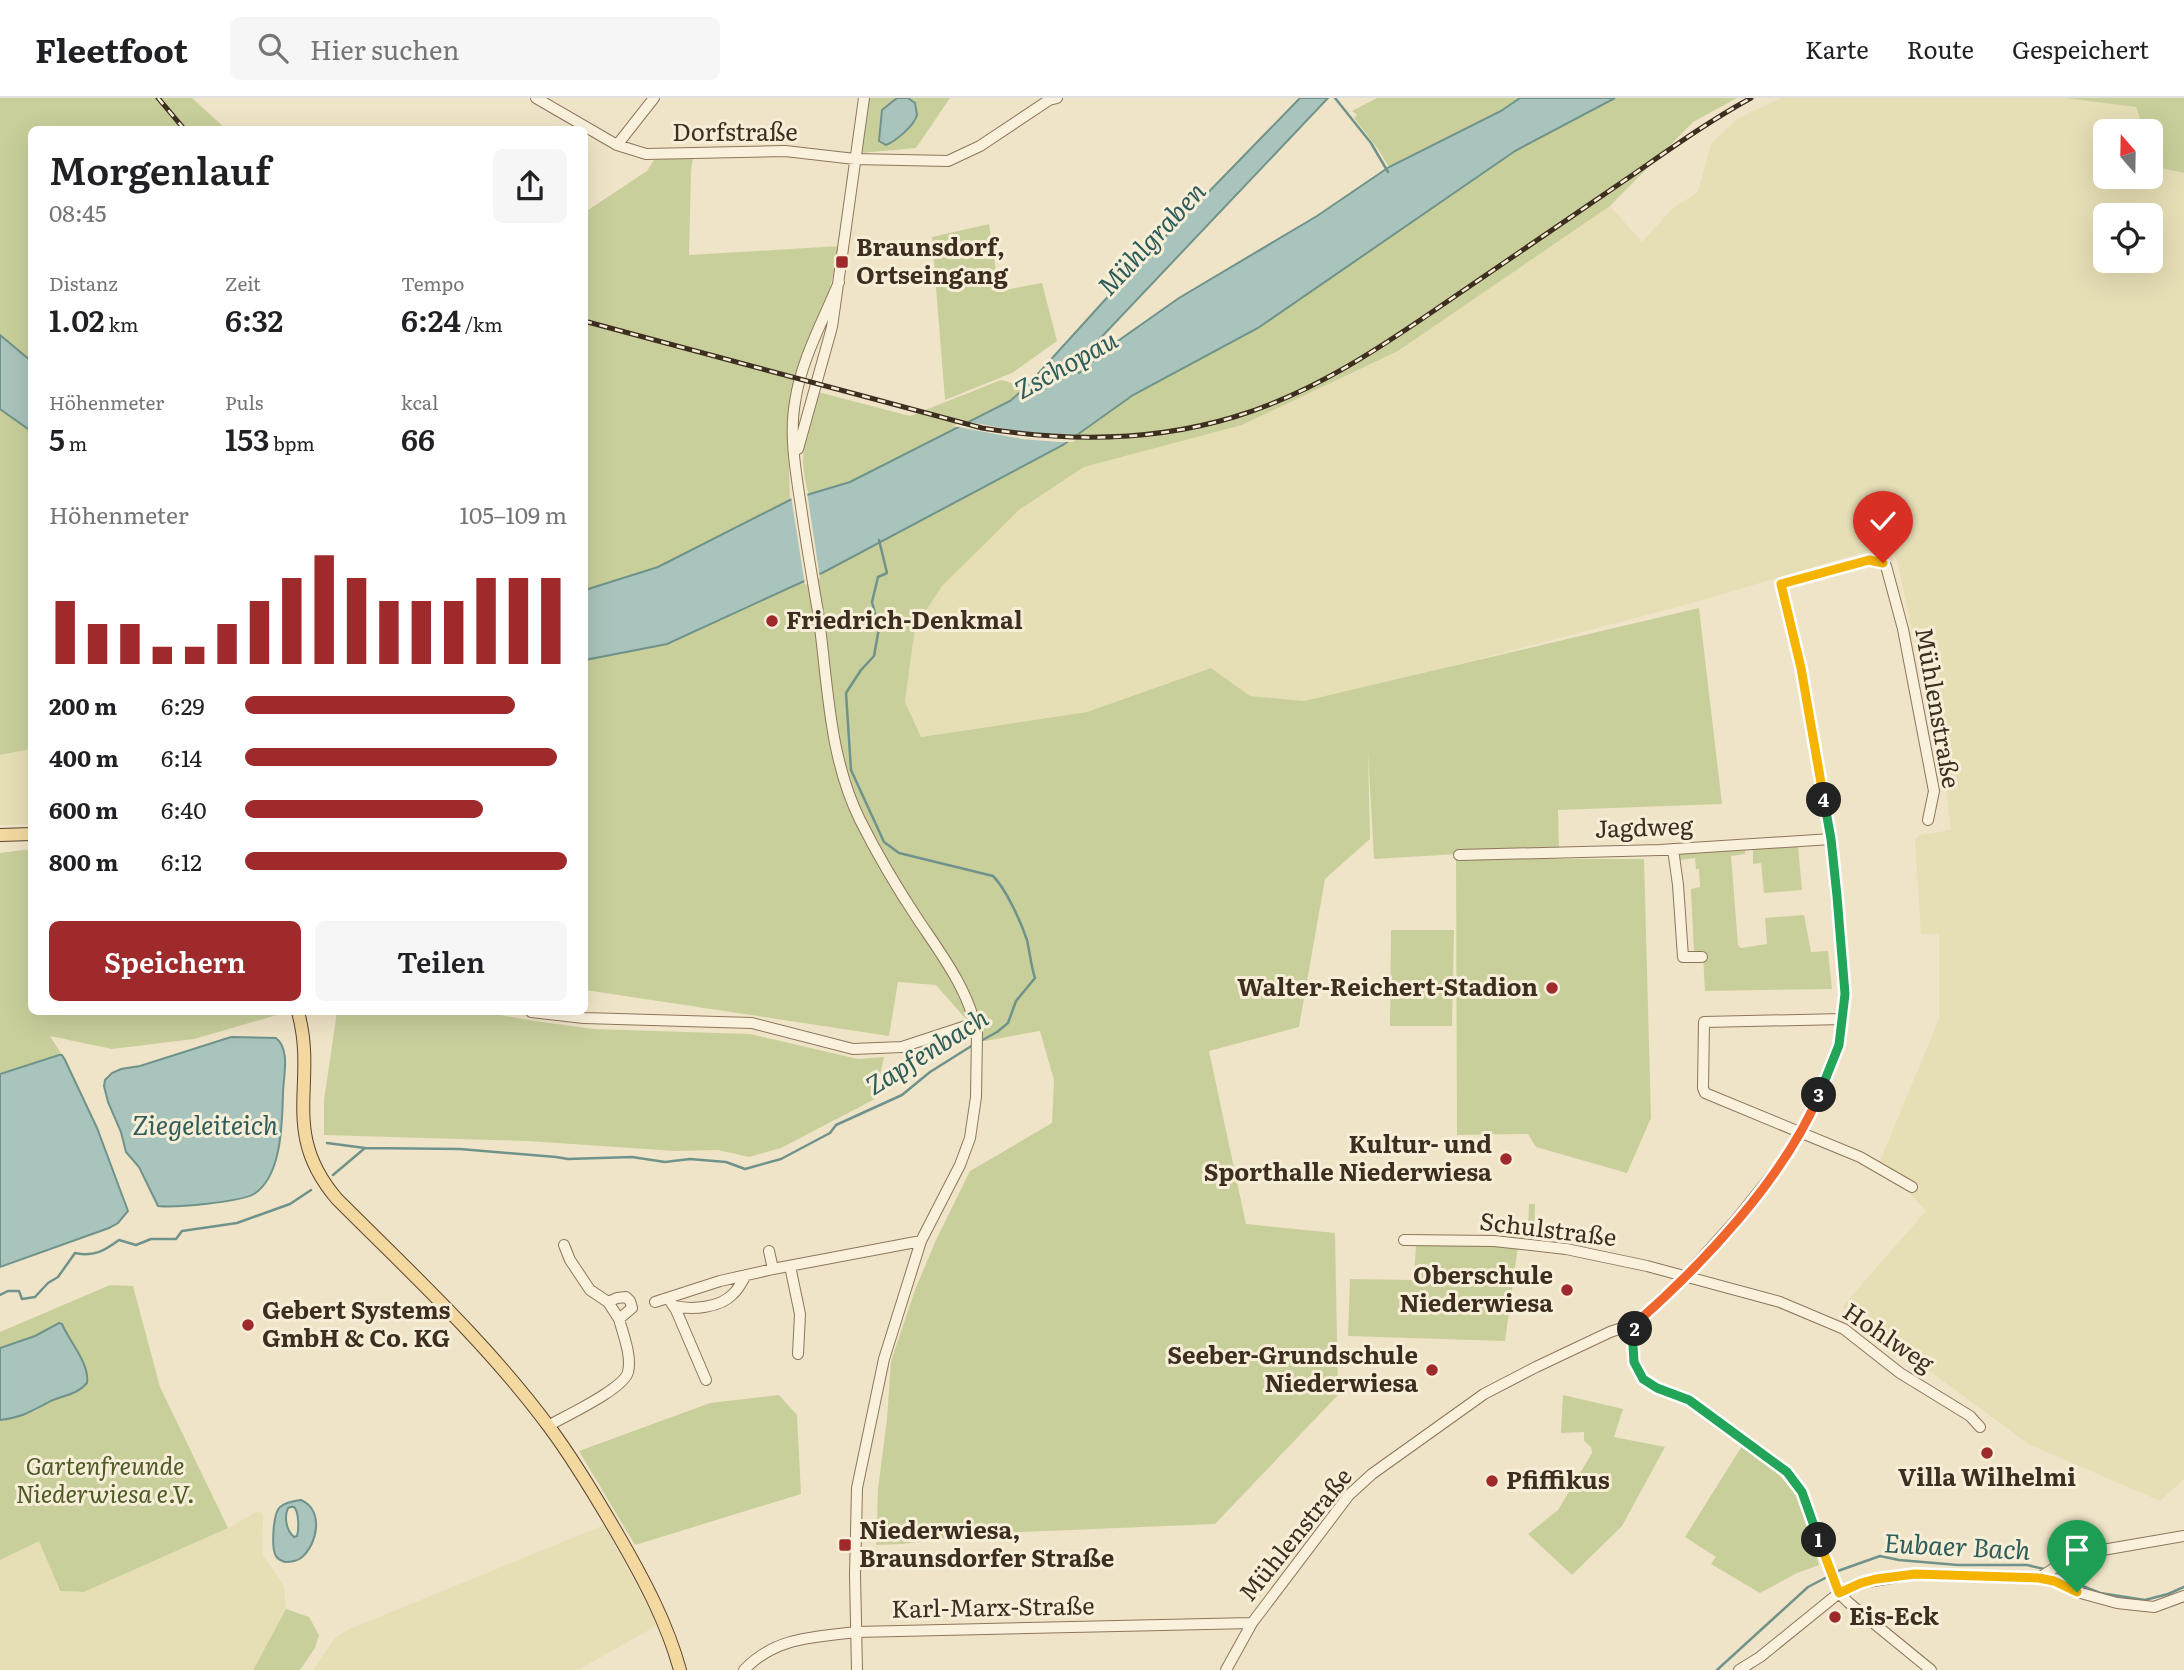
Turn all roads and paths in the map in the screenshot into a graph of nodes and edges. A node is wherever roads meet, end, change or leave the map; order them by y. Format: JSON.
{"nodes":[{"id":1,"x":536,"y":98,"type":"edge"},
{"id":2,"x":654,"y":98,"type":"edge"},
{"id":3,"x":864,"y":98,"type":"edge"},
{"id":4,"x":1057,"y":98,"type":"edge"},
{"id":5,"x":584,"y":126,"type":"edge"},
{"id":6,"x":588,"y":128,"type":"edge"},
{"id":7,"x":617,"y":145,"type":"junction"},
{"id":8,"x":855,"y":159,"type":"junction"},
{"id":9,"x":839,"y":282,"type":"junction"},
{"id":10,"x":794,"y":460,"type":"junction"},
{"id":11,"x":1928,"y":820,"type":"dead end"},
{"id":12,"x":28,"y":834,"type":"edge"},
{"id":13,"x":0,"y":835,"type":"edge"},
{"id":14,"x":1831,"y":839,"type":"junction"},
{"id":15,"x":1673,"y":849,"type":"junction"},
{"id":16,"x":1459,"y":855,"type":"dead end"},
{"id":17,"x":1702,"y":957,"type":"dead end"},
{"id":18,"x":299,"y":1015,"type":"edge"},
{"id":19,"x":558,"y":1015,"type":"edge"},
{"id":20,"x":1843,"y":1019,"type":"junction"},
{"id":21,"x":976,"y":1028,"type":"junction"},
{"id":22,"x":1801,"y":1132,"type":"junction"},
{"id":23,"x":1912,"y":1187,"type":"dead end"},
{"id":24,"x":1404,"y":1240,"type":"dead end"},
{"id":25,"x":922,"y":1241,"type":"junction"},
{"id":26,"x":564,"y":1245,"type":"dead end"},
{"id":27,"x":769,"y":1251,"type":"dead end"},
{"id":28,"x":790,"y":1266,"type":"junction"},
{"id":29,"x":773,"y":1269,"type":"junction"},
{"id":30,"x":746,"y":1275,"type":"junction"},
{"id":31,"x":1684,"y":1277,"type":"junction"},
{"id":32,"x":608,"y":1302,"type":"junction"},
{"id":33,"x":671,"y":1302,"type":"junction"},
{"id":34,"x":655,"y":1303,"type":"dead end"},
{"id":35,"x":619,"y":1319,"type":"junction"},
{"id":36,"x":1636,"y":1323,"type":"junction"},
{"id":37,"x":799,"y":1354,"type":"dead end"},
{"id":38,"x":706,"y":1380,"type":"dead end"},
{"id":39,"x":548,"y":1426,"type":"junction"},
{"id":40,"x":1980,"y":1427,"type":"dead end"},
{"id":41,"x":2184,"y":1536,"type":"edge"},
{"id":42,"x":2041,"y":1576,"type":"junction"},
{"id":43,"x":1836,"y":1588,"type":"junction"},
{"id":44,"x":2184,"y":1596,"type":"edge"},
{"id":45,"x":1252,"y":1623,"type":"junction"},
{"id":46,"x":856,"y":1632,"type":"junction"},
{"id":47,"x":680,"y":1670,"type":"edge"},
{"id":48,"x":744,"y":1670,"type":"edge"},
{"id":49,"x":857,"y":1670,"type":"edge"},
{"id":50,"x":1226,"y":1670,"type":"edge"},
{"id":51,"x":1739,"y":1670,"type":"edge"},
{"id":52,"x":1931,"y":1670,"type":"edge"}],
"edges":[{"from":1,"to":5,"type":"street","name":"Dorfstraße"},
{"from":2,"to":7,"type":"street","name":"Dorfstraße"},
{"from":3,"to":8,"type":"street"},
{"from":4,"to":8,"type":"street","name":"Dorfstraße"},
{"from":6,"to":7,"type":"street","name":"Dorfstraße"},
{"from":7,"to":8,"type":"street","name":"Dorfstraße"},
{"from":8,"to":9,"type":"street"},
{"from":9,"to":10,"type":"street"},
{"from":9,"to":10,"type":"street"},
{"from":10,"to":21,"type":"street"},
{"from":11,"to":14,"type":"street","name":"Mühlenstraße"},
{"from":12,"to":13,"type":"main road"},
{"from":14,"to":15,"type":"street","name":"Jagdweg"},
{"from":14,"to":20,"type":"street","name":"Mühlenstraße"},
{"from":15,"to":16,"type":"street","name":"Jagdweg"},
{"from":15,"to":17,"type":"street"},
{"from":18,"to":39,"type":"main road"},
{"from":19,"to":21,"type":"street"},
{"from":20,"to":22,"type":"street","name":"Mühlenstraße"},
{"from":20,"to":22,"type":"street"},
{"from":21,"to":25,"type":"street"},
{"from":22,"to":23,"type":"street"},
{"from":22,"to":31,"type":"street","name":"Mühlenstraße"},
{"from":24,"to":31,"type":"street","name":"Schulstraße"},
{"from":25,"to":28,"type":"street"},
{"from":25,"to":46,"type":"street"},
{"from":26,"to":32,"type":"street"},
{"from":27,"to":29,"type":"street"},
{"from":28,"to":29,"type":"street"},
{"from":28,"to":37,"type":"street"},
{"from":29,"to":30,"type":"street"},
{"from":30,"to":33,"type":"street"},
{"from":30,"to":33,"type":"street"},
{"from":31,"to":36,"type":"street","name":"Mühlenstraße"},
{"from":31,"to":40,"type":"street","name":"Hohlweg"},
{"from":32,"to":35,"type":"street"},
{"from":32,"to":35,"type":"street"},
{"from":33,"to":34,"type":"street"},
{"from":33,"to":38,"type":"street"},
{"from":35,"to":39,"type":"street"},
{"from":36,"to":43,"type":"street"},
{"from":36,"to":45,"type":"street","name":"Mühlenstraße"},
{"from":39,"to":47,"type":"main road"},
{"from":41,"to":42,"type":"street"},
{"from":42,"to":43,"type":"street"},
{"from":42,"to":44,"type":"street"},
{"from":43,"to":51,"type":"street"},
{"from":43,"to":52,"type":"street"},
{"from":45,"to":46,"type":"street","name":"Karl-Marx-Straße"},
{"from":45,"to":50,"type":"street","name":"Mühlenstraße"},
{"from":46,"to":48,"type":"street","name":"Karl-Marx-Straße"},
{"from":46,"to":49,"type":"street"}]}
